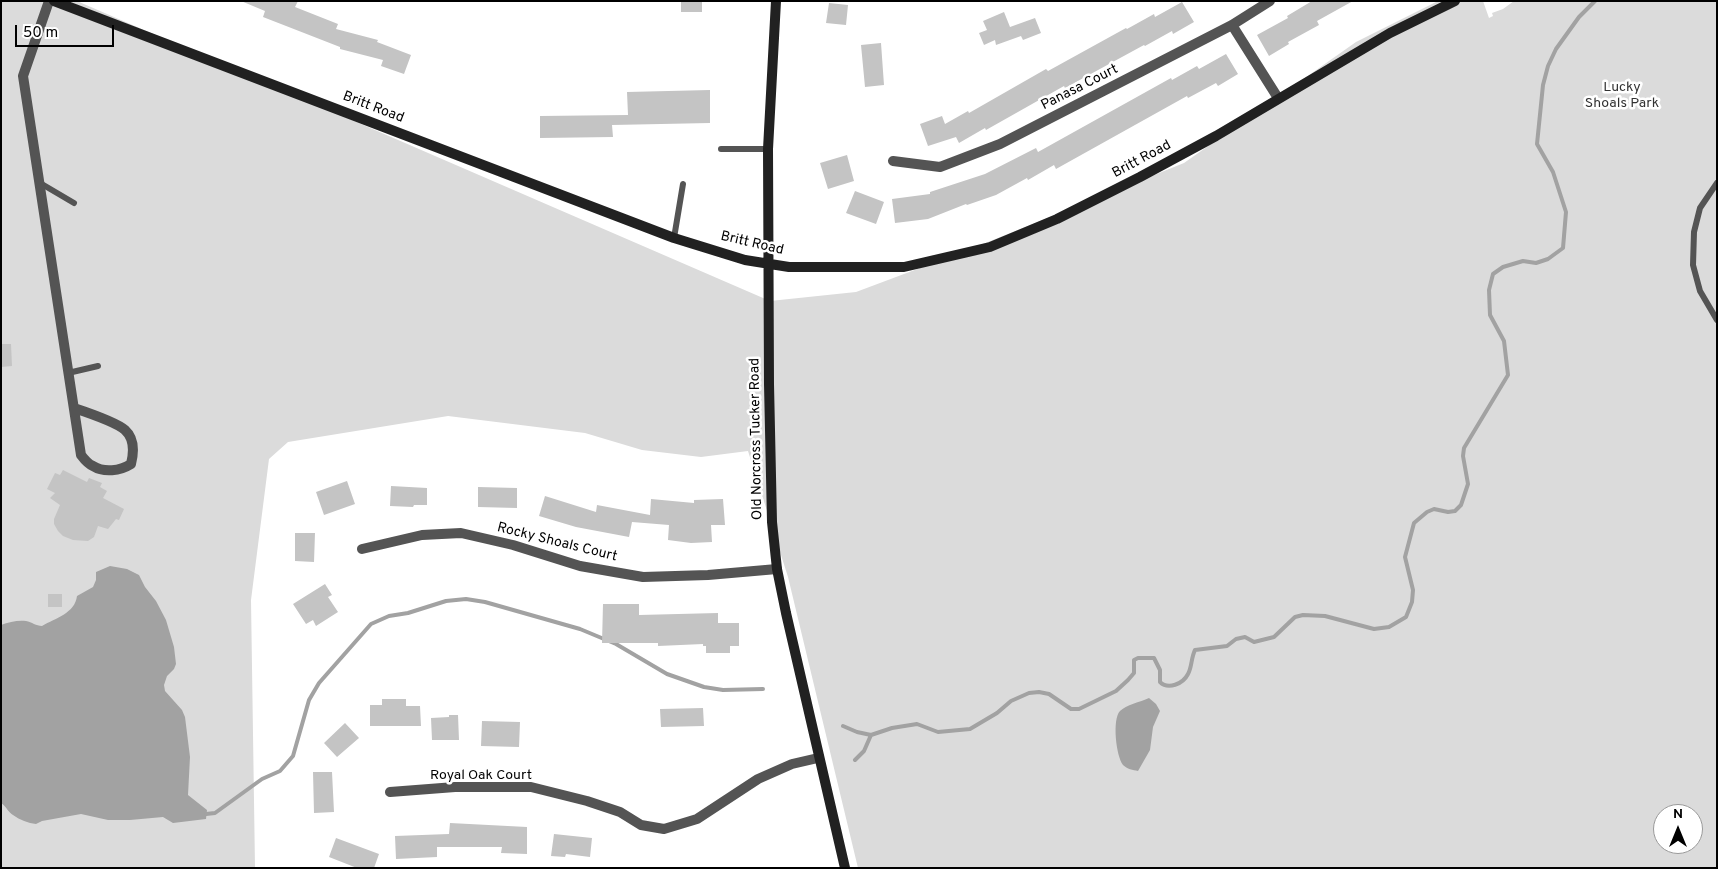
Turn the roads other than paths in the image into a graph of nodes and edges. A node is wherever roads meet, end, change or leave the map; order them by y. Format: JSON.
{"nodes":[{"id":1,"x":49,"y":1,"type":"edge"},
{"id":2,"x":54,"y":1,"type":"edge"},
{"id":3,"x":776,"y":1,"type":"edge"},
{"id":4,"x":1270,"y":1,"type":"edge"},
{"id":5,"x":1455,"y":1,"type":"edge"},
{"id":6,"x":1232,"y":25,"type":"junction"},
{"id":7,"x":1278,"y":98,"type":"junction"},
{"id":8,"x":721,"y":149,"type":"dead end"},
{"id":9,"x":768,"y":149,"type":"junction"},
{"id":10,"x":893,"y":161,"type":"dead end"},
{"id":11,"x":40,"y":183,"type":"junction"},
{"id":12,"x":1717,"y":183,"type":"edge"},
{"id":13,"x":683,"y":184,"type":"dead end"},
{"id":14,"x":74,"y":203,"type":"dead end"},
{"id":15,"x":674,"y":238,"type":"junction"},
{"id":16,"x":768,"y":265,"type":"junction"},
{"id":17,"x":1717,"y":320,"type":"edge"},
{"id":18,"x":98,"y":366,"type":"dead end"},
{"id":19,"x":68,"y":373,"type":"junction"},
{"id":20,"x":74,"y":408,"type":"junction"},
{"id":21,"x":362,"y":549,"type":"dead end"},
{"id":22,"x":777,"y":569,"type":"junction"},
{"id":23,"x":818,"y":758,"type":"junction"},
{"id":24,"x":390,"y":792,"type":"dead end"},
{"id":25,"x":845,"y":868,"type":"edge"}],
"edges":[{"from":1,"to":11,"type":"street"},
{"from":2,"to":15,"type":"street","name":"Britt Road"},
{"from":3,"to":9,"type":"street","name":"Old Norcross Tucker Road"},
{"from":4,"to":6,"type":"street","name":"Panasa Court"},
{"from":5,"to":7,"type":"street","name":"Britt Road"},
{"from":6,"to":7,"type":"street"},
{"from":6,"to":10,"type":"street","name":"Panasa Court"},
{"from":7,"to":16,"type":"street","name":"Britt Road"},
{"from":8,"to":9,"type":"lane"},
{"from":9,"to":16,"type":"street","name":"Old Norcross Tucker Road"},
{"from":11,"to":14,"type":"lane"},
{"from":11,"to":19,"type":"street"},
{"from":12,"to":17,"type":"lane"},
{"from":13,"to":15,"type":"lane"},
{"from":15,"to":16,"type":"street","name":"Britt Road"},
{"from":16,"to":22,"type":"street","name":"Old Norcross Tucker Road"},
{"from":18,"to":19,"type":"lane"},
{"from":19,"to":20,"type":"street"},
{"from":20,"to":20,"type":"street"},
{"from":21,"to":22,"type":"street","name":"Rocky Shoals Court"},
{"from":22,"to":23,"type":"street","name":"Old Norcross Tucker Road"},
{"from":23,"to":24,"type":"street","name":"Royal Oak Court"},
{"from":23,"to":25,"type":"street","name":"Old Norcross Tucker Road"}]}
